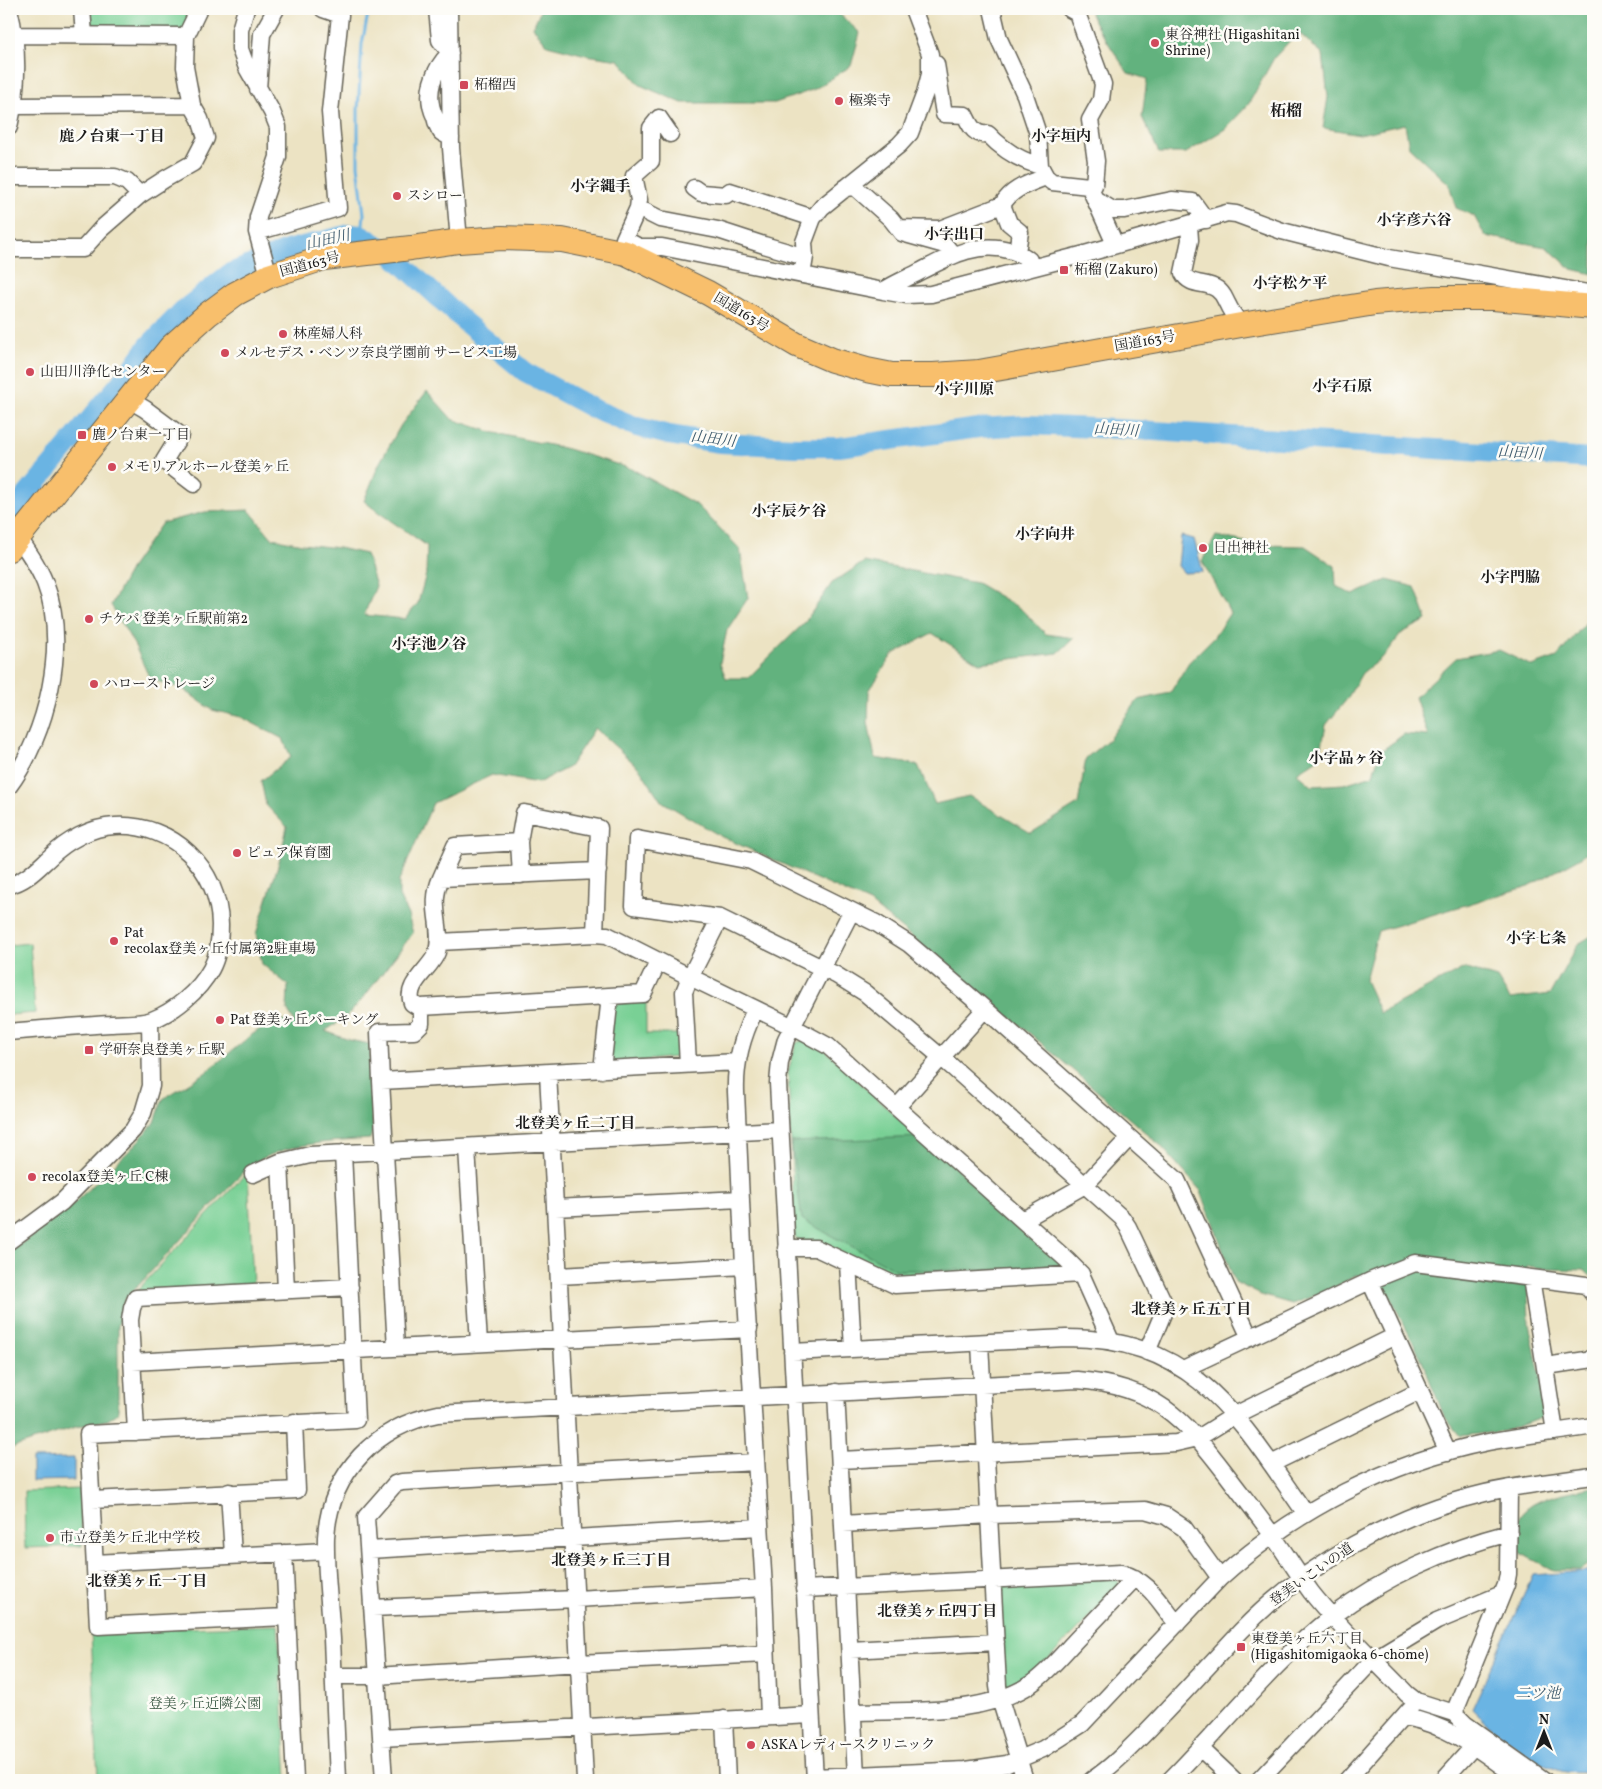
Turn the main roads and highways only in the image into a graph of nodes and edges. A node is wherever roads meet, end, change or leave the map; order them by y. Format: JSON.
{"nodes":[{"id":1,"x":1593,"y":307,"type":"edge"},
{"id":2,"x":12,"y":537,"type":"edge"}],
"edges":[{"from":1,"to":2,"type":"highway","name":"国道163号"}]}
